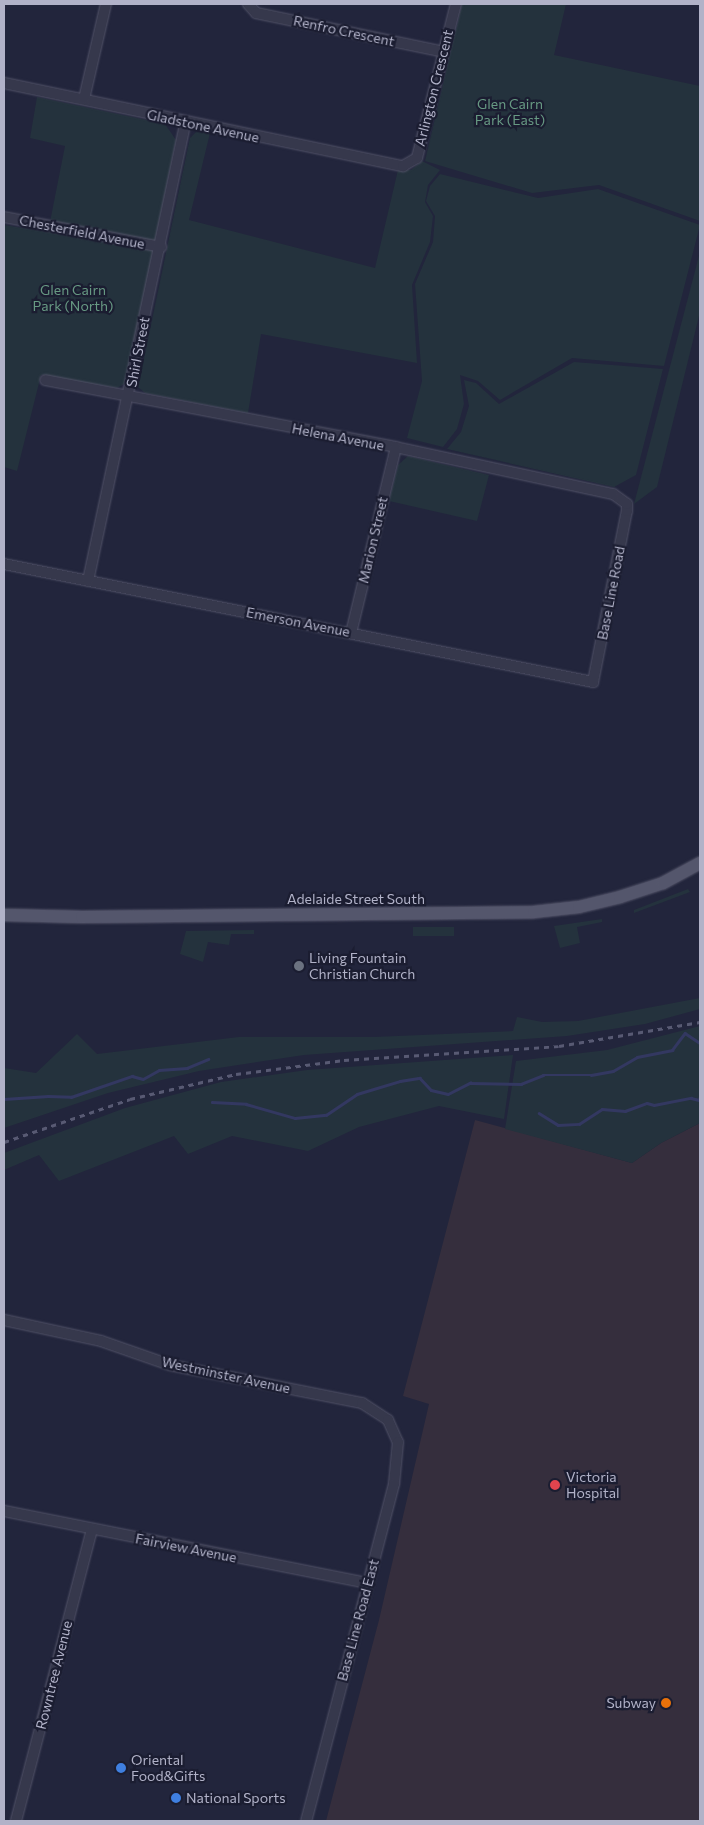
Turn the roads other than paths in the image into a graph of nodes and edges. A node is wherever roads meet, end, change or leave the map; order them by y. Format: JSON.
{"nodes":[{"id":1,"x":106,"y":4,"type":"edge"},
{"id":2,"x":248,"y":4,"type":"edge"},
{"id":3,"x":456,"y":4,"type":"edge"},
{"id":4,"x":444,"y":52,"type":"junction"},
{"id":5,"x":4,"y":83,"type":"edge"},
{"id":6,"x":84,"y":100,"type":"junction"},
{"id":7,"x":185,"y":123,"type":"junction"},
{"id":8,"x":403,"y":166,"type":"joint"},
{"id":9,"x":4,"y":217,"type":"edge"},
{"id":10,"x":161,"y":247,"type":"junction"},
{"id":11,"x":45,"y":380,"type":"dead end"},
{"id":12,"x":129,"y":398,"type":"junction"},
{"id":13,"x":396,"y":447,"type":"junction"},
{"id":14,"x":627,"y":504,"type":"joint"},
{"id":15,"x":4,"y":564,"type":"edge"},
{"id":16,"x":88,"y":581,"type":"junction"},
{"id":17,"x":351,"y":633,"type":"junction"},
{"id":18,"x":593,"y":682,"type":"joint"},
{"id":19,"x":700,"y":863,"type":"edge"},
{"id":20,"x":4,"y":915,"type":"edge"},
{"id":21,"x":4,"y":1320,"type":"edge"},
{"id":22,"x":388,"y":1420,"type":"joint"},
{"id":23,"x":4,"y":1511,"type":"edge"},
{"id":24,"x":92,"y":1530,"type":"junction"},
{"id":25,"x":368,"y":1583,"type":"junction"},
{"id":26,"x":16,"y":1821,"type":"edge"},
{"id":27,"x":306,"y":1821,"type":"edge"}],
"edges":[{"from":1,"to":6,"type":"street"},
{"from":2,"to":4,"type":"street","name":"Renfro Crescent"},
{"from":3,"to":4,"type":"street","name":"Arlington Crescent"},
{"from":4,"to":8,"type":"street","name":"Arlington Crescent"},
{"from":5,"to":6,"type":"street","name":"Gladstone Avenue"},
{"from":6,"to":7,"type":"street","name":"Gladstone Avenue"},
{"from":7,"to":8,"type":"street","name":"Gladstone Avenue"},
{"from":7,"to":10,"type":"street","name":"Shirl Street"},
{"from":9,"to":10,"type":"street","name":"Chesterfield Avenue"},
{"from":10,"to":12,"type":"street","name":"Shirl Street"},
{"from":11,"to":12,"type":"street","name":"Helena Avenue"},
{"from":12,"to":13,"type":"street","name":"Helena Avenue"},
{"from":12,"to":16,"type":"street","name":"Shirl Street"},
{"from":13,"to":14,"type":"street","name":"Helena Avenue"},
{"from":13,"to":17,"type":"street","name":"Marion Street"},
{"from":14,"to":18,"type":"street","name":"Base Line Road"},
{"from":15,"to":16,"type":"street","name":"Emerson Avenue"},
{"from":16,"to":17,"type":"street","name":"Emerson Avenue"},
{"from":17,"to":18,"type":"street","name":"Emerson Avenue"},
{"from":19,"to":20,"type":"main road","name":"Adelaide Street South"},
{"from":21,"to":22,"type":"street","name":"Westminster Avenue"},
{"from":22,"to":25,"type":"street","name":"Base Line Road East"},
{"from":23,"to":24,"type":"street","name":"Fairview Avenue"},
{"from":24,"to":25,"type":"street","name":"Fairview Avenue"},
{"from":24,"to":26,"type":"street","name":"Rowntree Avenue"},
{"from":25,"to":27,"type":"street","name":"Base Line Road East"}]}
